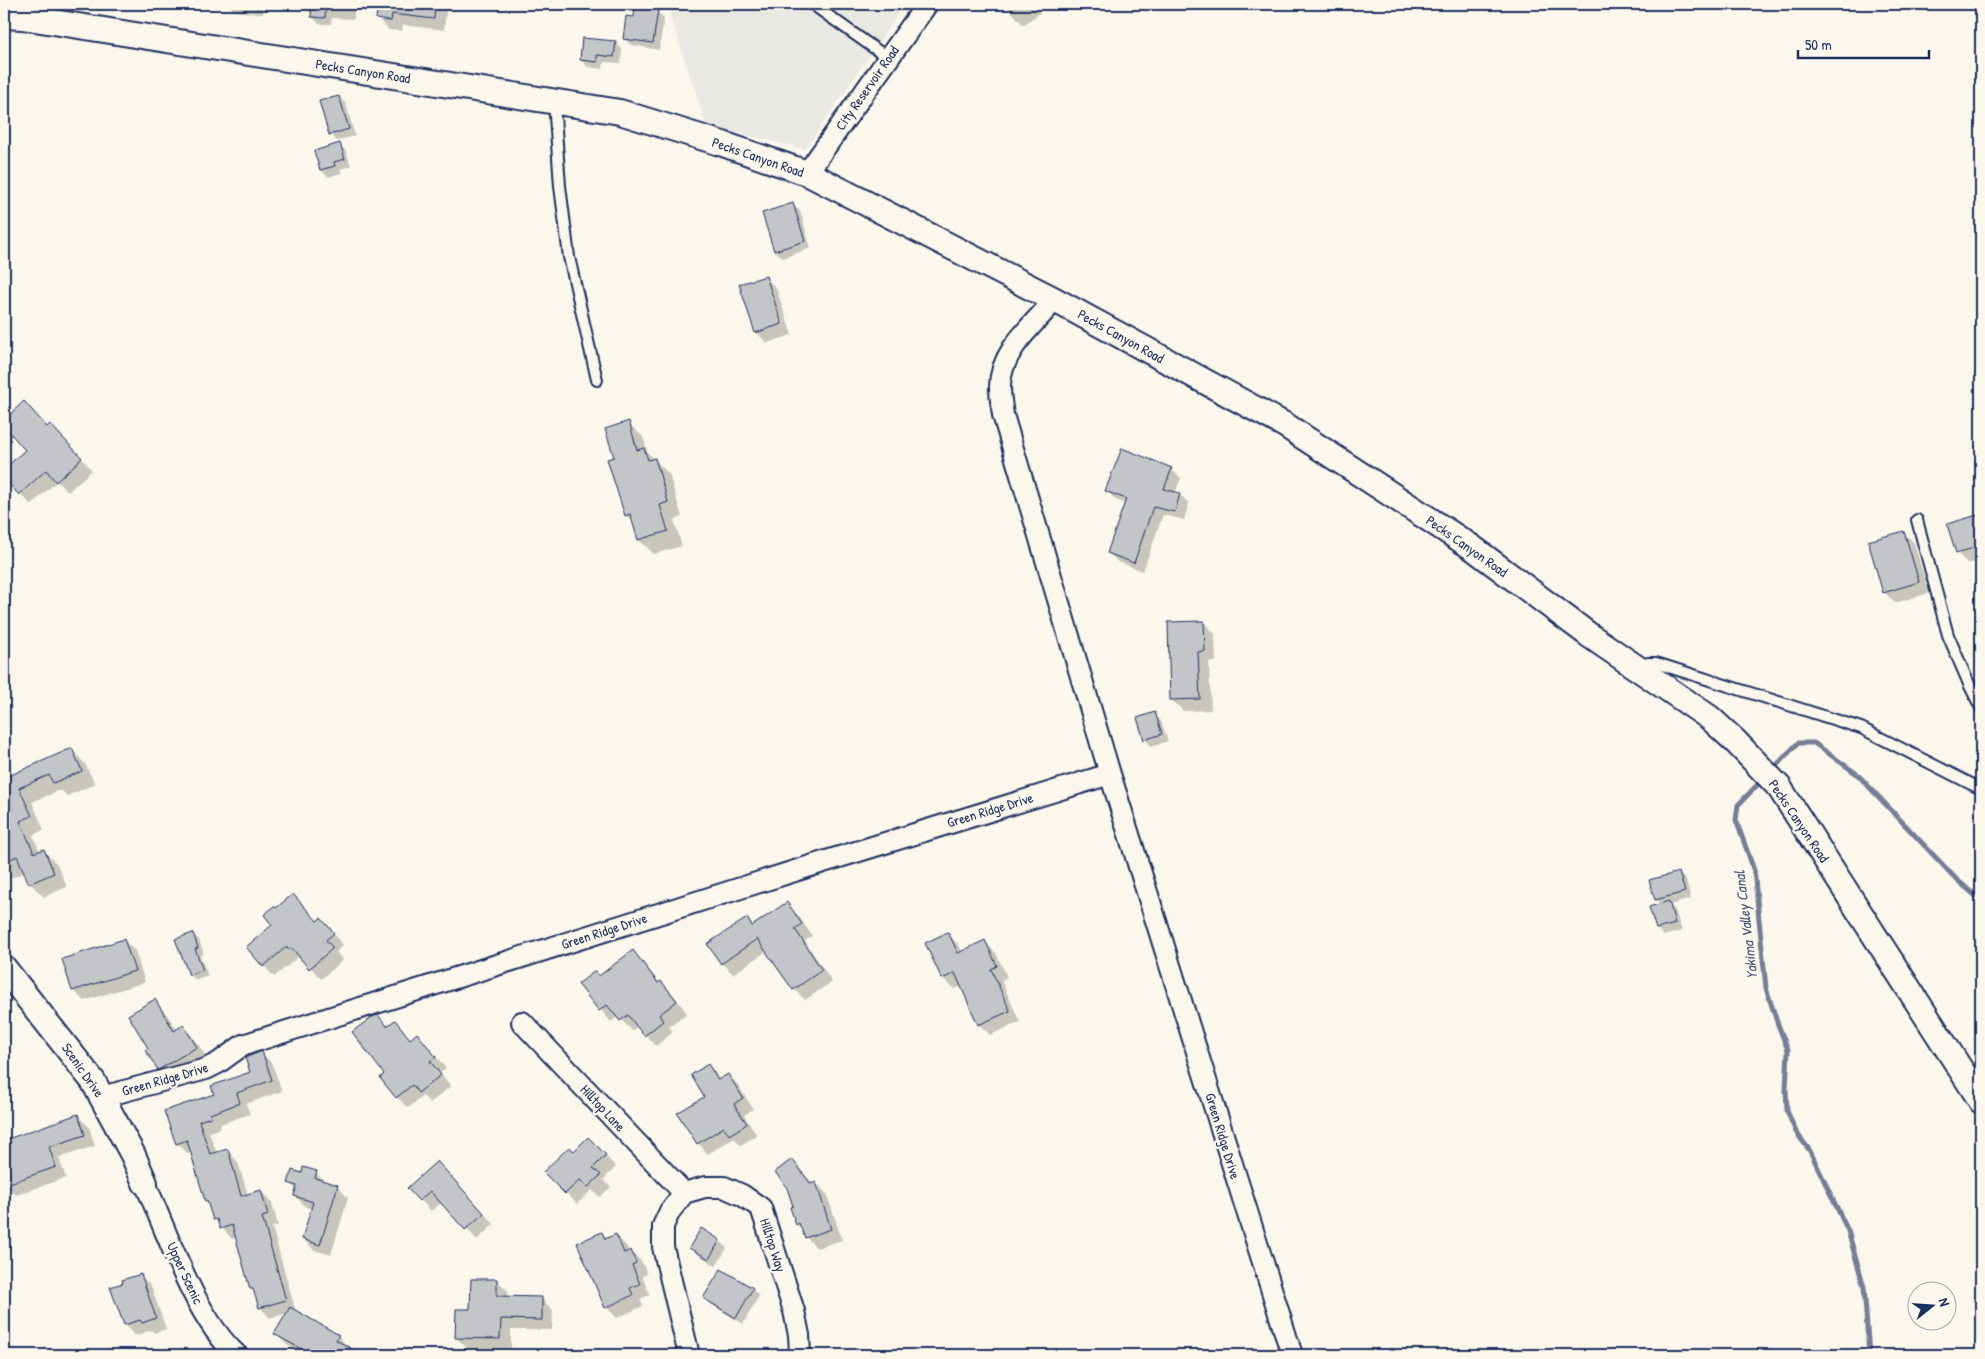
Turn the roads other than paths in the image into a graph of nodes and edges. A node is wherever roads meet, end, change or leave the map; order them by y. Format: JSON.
{"nodes":[{"id":1,"x":812,"y":4,"type":"edge"},
{"id":2,"x":927,"y":4,"type":"edge"},
{"id":3,"x":4,"y":16,"type":"edge"},
{"id":4,"x":888,"y":58,"type":"junction"},
{"id":5,"x":554,"y":102,"type":"junction"},
{"id":6,"x":807,"y":173,"type":"junction"},
{"id":7,"x":1055,"y":300,"type":"junction"},
{"id":8,"x":597,"y":380,"type":"dead end"},
{"id":9,"x":1918,"y":520,"type":"dead end"},
{"id":10,"x":1636,"y":667,"type":"junction"},
{"id":11,"x":1981,"y":708,"type":"edge"},
{"id":12,"x":1110,"y":774,"type":"junction"},
{"id":13,"x":1981,"y":789,"type":"edge"},
{"id":14,"x":4,"y":968,"type":"edge"},
{"id":15,"x":522,"y":1022,"type":"dead end"},
{"id":16,"x":102,"y":1097,"type":"junction"},
{"id":17,"x":1981,"y":1101,"type":"edge"},
{"id":18,"x":145,"y":1183,"type":"joint"},
{"id":19,"x":684,"y":1193,"type":"junction"},
{"id":20,"x":237,"y":1355,"type":"edge"},
{"id":21,"x":690,"y":1355,"type":"edge"},
{"id":22,"x":800,"y":1355,"type":"edge"},
{"id":23,"x":1292,"y":1355,"type":"edge"}],
"edges":[{"from":1,"to":4,"type":"lane"},
{"from":2,"to":4,"type":"street","name":"City Reservoir Road"},
{"from":3,"to":5,"type":"street","name":"Pecks Canyon Road"},
{"from":4,"to":6,"type":"street","name":"City Reservoir Road"},
{"from":5,"to":6,"type":"street","name":"Pecks Canyon Road"},
{"from":5,"to":8,"type":"lane"},
{"from":6,"to":7,"type":"street","name":"Pecks Canyon Road"},
{"from":7,"to":10,"type":"street","name":"Pecks Canyon Road"},
{"from":7,"to":12,"type":"street","name":"Green Ridge Drive"},
{"from":9,"to":11,"type":"lane"},
{"from":10,"to":13,"type":"lane"},
{"from":10,"to":17,"type":"street","name":"Pecks Canyon Road"},
{"from":12,"to":16,"type":"street","name":"Green Ridge Drive"},
{"from":12,"to":23,"type":"street","name":"Green Ridge Drive"},
{"from":14,"to":16,"type":"street","name":"Scenic Drive"},
{"from":15,"to":19,"type":"street","name":"Hilltop Lane"},
{"from":16,"to":18,"type":"street","name":"Scenic Drive"},
{"from":18,"to":20,"type":"street","name":"Upper Scenic"},
{"from":19,"to":21,"type":"street"},
{"from":19,"to":22,"type":"street","name":"Hilltop Way"}]}
